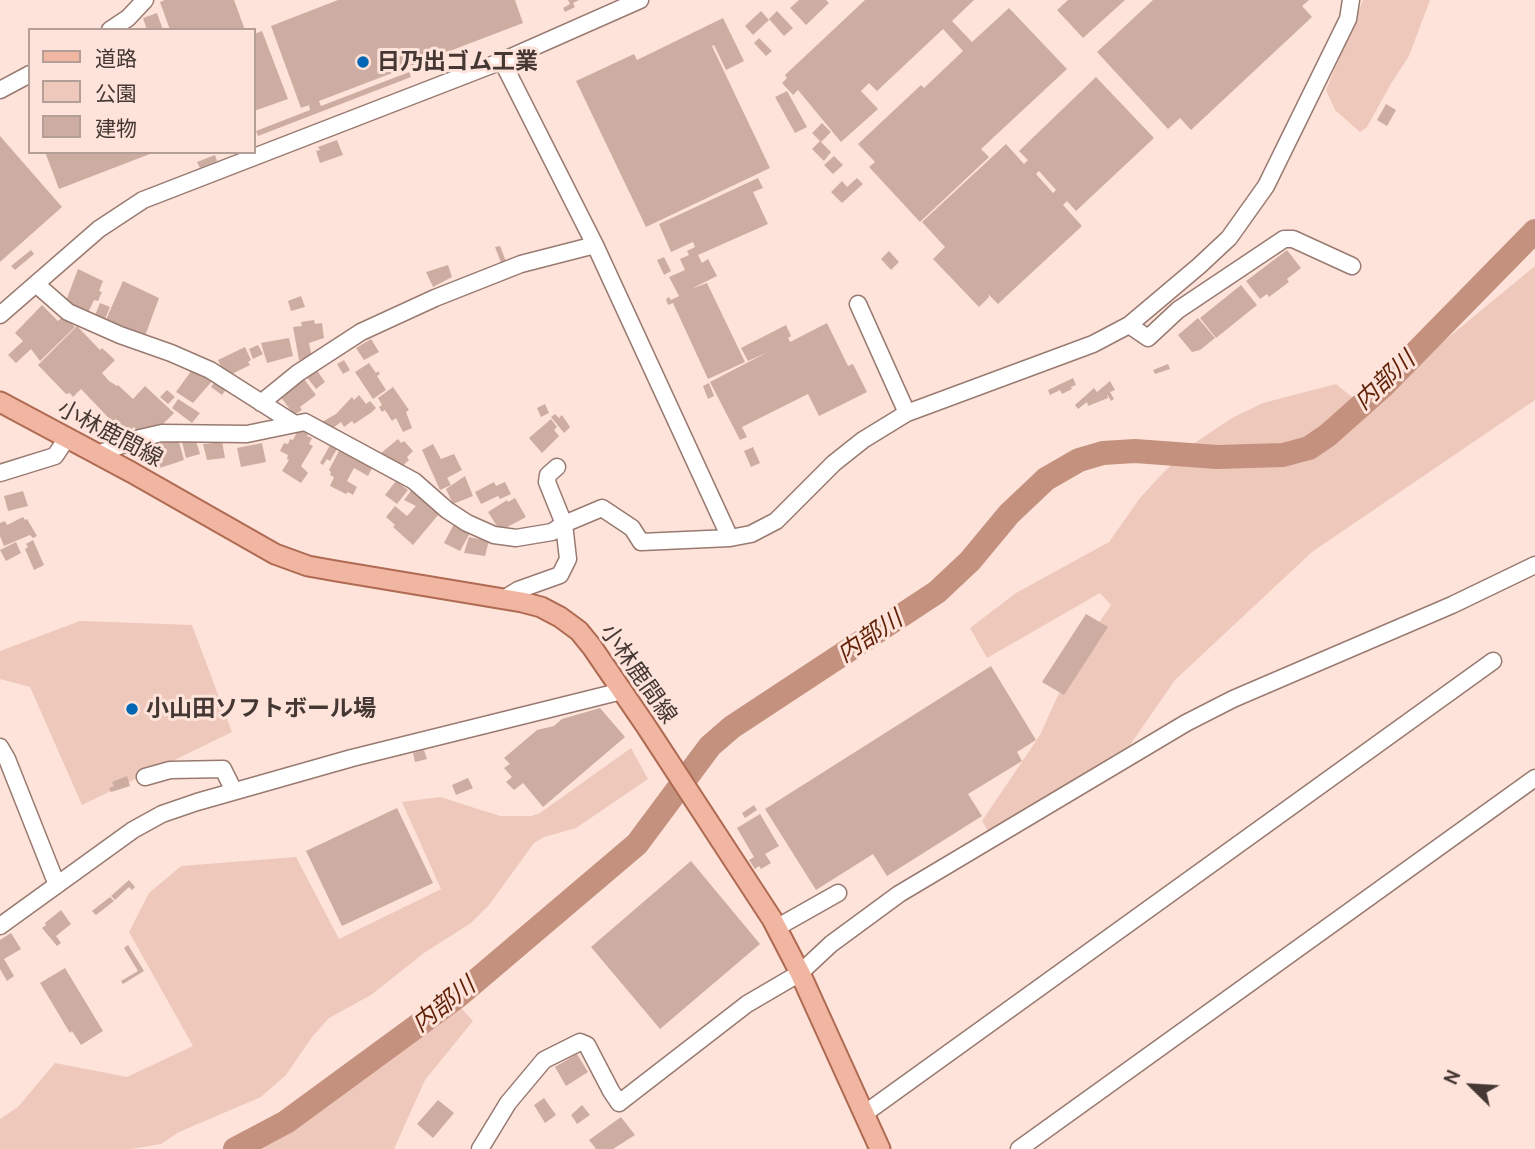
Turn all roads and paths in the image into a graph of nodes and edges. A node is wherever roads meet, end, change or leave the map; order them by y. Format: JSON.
{"nodes":[{"id":1,"x":145,"y":0,"type":"edge"},
{"id":2,"x":640,"y":0,"type":"edge"},
{"id":3,"x":1351,"y":0,"type":"edge"},
{"id":4,"x":113,"y":28,"type":"edge"},
{"id":5,"x":502,"y":61,"type":"junction"},
{"id":6,"x":28,"y":75,"type":"edge"},
{"id":7,"x":0,"y":90,"type":"edge"},
{"id":8,"x":595,"y":246,"type":"junction"},
{"id":9,"x":1352,"y":266,"type":"dead end"},
{"id":10,"x":36,"y":284,"type":"junction"},
{"id":11,"x":858,"y":304,"type":"dead end"},
{"id":12,"x":0,"y":315,"type":"edge"},
{"id":13,"x":1129,"y":325,"type":"junction"},
{"id":14,"x":0,"y":402,"type":"edge"},
{"id":15,"x":261,"y":403,"type":"junction"},
{"id":16,"x":907,"y":414,"type":"junction"},
{"id":17,"x":295,"y":424,"type":"junction"},
{"id":18,"x":67,"y":438,"type":"junction"},
{"id":19,"x":98,"y":454,"type":"junction"},
{"id":20,"x":557,"y":467,"type":"dead end"},
{"id":21,"x":0,"y":473,"type":"edge"},
{"id":22,"x":564,"y":524,"type":"junction"},
{"id":23,"x":730,"y":538,"type":"junction"},
{"id":24,"x":1535,"y":565,"type":"edge"},
{"id":25,"x":505,"y":598,"type":"junction"},
{"id":26,"x":1493,"y":661,"type":"dead end"},
{"id":27,"x":622,"y":691,"type":"junction"},
{"id":28,"x":0,"y":747,"type":"edge"},
{"id":29,"x":145,"y":777,"type":"dead end"},
{"id":30,"x":1535,"y":778,"type":"edge"},
{"id":31,"x":234,"y":791,"type":"junction"},
{"id":32,"x":57,"y":885,"type":"junction"},
{"id":33,"x":838,"y":893,"type":"dead end"},
{"id":34,"x":0,"y":926,"type":"edge"},
{"id":35,"x":776,"y":928,"type":"junction"},
{"id":36,"x":800,"y":972,"type":"junction"},
{"id":37,"x":864,"y":1114,"type":"junction"},
{"id":38,"x":480,"y":1149,"type":"edge"},
{"id":39,"x":880,"y":1149,"type":"edge"},
{"id":40,"x":1019,"y":1149,"type":"edge"}],
"edges":[{"from":1,"to":4,"type":"street"},
{"from":2,"to":5,"type":"street"},
{"from":3,"to":13,"type":"street"},
{"from":5,"to":8,"type":"street"},
{"from":5,"to":10,"type":"street"},
{"from":6,"to":7,"type":"street"},
{"from":8,"to":15,"type":"street"},
{"from":8,"to":23,"type":"street"},
{"from":9,"to":13,"type":"street"},
{"from":10,"to":12,"type":"street"},
{"from":10,"to":15,"type":"street"},
{"from":11,"to":16,"type":"street"},
{"from":13,"to":16,"type":"street"},
{"from":14,"to":18,"type":"main road","name":"小林鹿間線"},
{"from":15,"to":17,"type":"street"},
{"from":16,"to":23,"type":"street"},
{"from":17,"to":19,"type":"street"},
{"from":17,"to":22,"type":"street"},
{"from":18,"to":19,"type":"main road","name":"小林鹿間線"},
{"from":18,"to":21,"type":"street"},
{"from":19,"to":25,"type":"main road","name":"小林鹿間線"},
{"from":20,"to":22,"type":"street"},
{"from":22,"to":23,"type":"street"},
{"from":22,"to":25,"type":"street"},
{"from":24,"to":36,"type":"street"},
{"from":25,"to":27,"type":"main road","name":"小林鹿間線"},
{"from":26,"to":37,"type":"street"},
{"from":27,"to":31,"type":"street"},
{"from":27,"to":35,"type":"main road","name":"小林鹿間線"},
{"from":28,"to":32,"type":"street"},
{"from":29,"to":31,"type":"street"},
{"from":30,"to":40,"type":"street"},
{"from":31,"to":32,"type":"street"},
{"from":32,"to":34,"type":"street"},
{"from":33,"to":35,"type":"street"},
{"from":35,"to":36,"type":"main road","name":"小林鹿間線"},
{"from":36,"to":37,"type":"main road","name":"小林鹿間線"},
{"from":36,"to":38,"type":"street"},
{"from":37,"to":39,"type":"main road","name":"小林鹿間線"}]}
